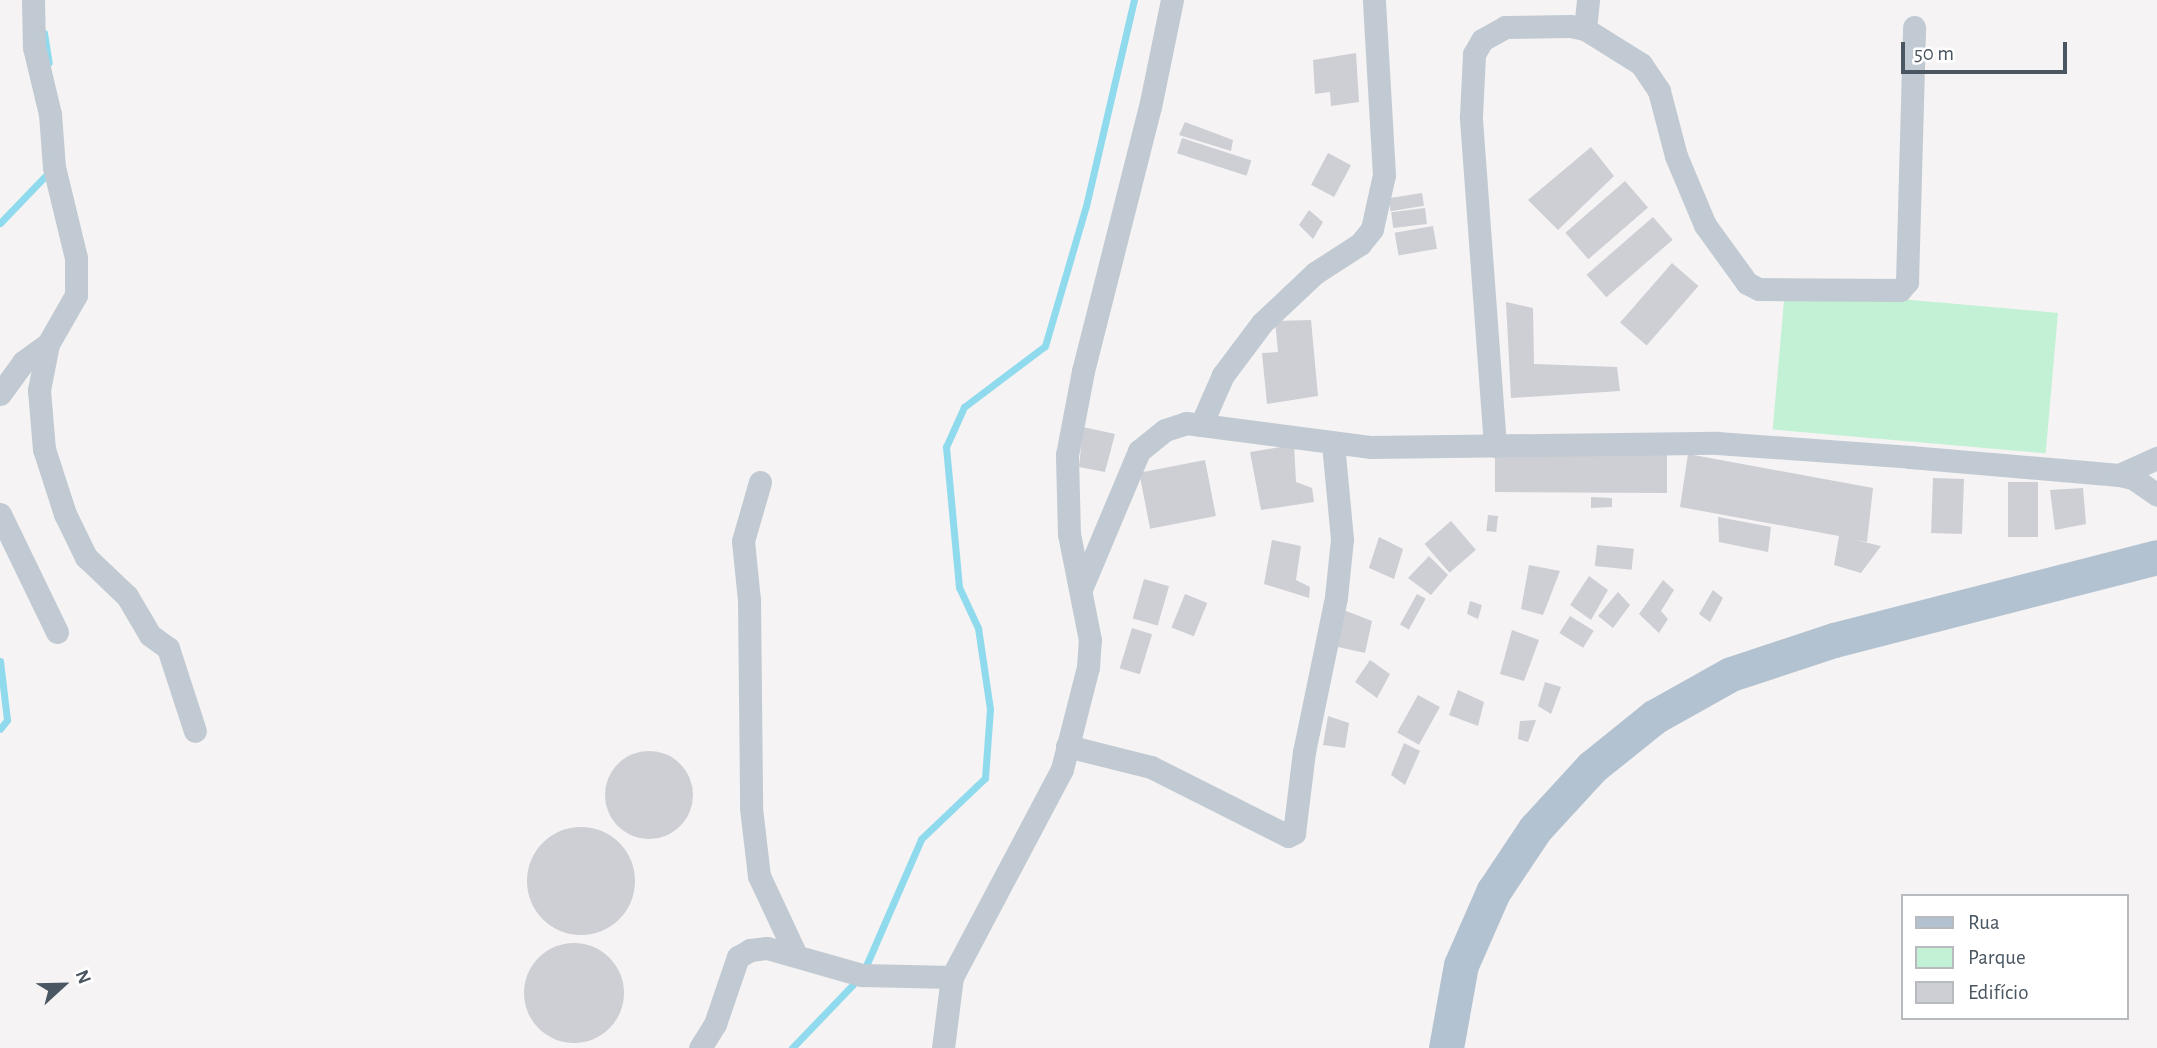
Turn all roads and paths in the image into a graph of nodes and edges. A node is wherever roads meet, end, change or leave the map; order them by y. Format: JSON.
{"nodes":[{"id":1,"x":33,"y":0,"type":"edge"},
{"id":2,"x":1172,"y":0,"type":"edge"},
{"id":3,"x":1374,"y":0,"type":"edge"},
{"id":4,"x":1588,"y":0,"type":"edge"},
{"id":5,"x":1914,"y":27,"type":"dead end"},
{"id":6,"x":1586,"y":29,"type":"junction"},
{"id":7,"x":48,"y":344,"type":"junction"},
{"id":8,"x":0,"y":394,"type":"edge"},
{"id":9,"x":1201,"y":425,"type":"junction"},
{"id":10,"x":1333,"y":443,"type":"junction"},
{"id":11,"x":1495,"y":446,"type":"junction"},
{"id":12,"x":2157,"y":458,"type":"edge"},
{"id":13,"x":2119,"y":475,"type":"junction"},
{"id":14,"x":760,"y":482,"type":"dead end"},
{"id":15,"x":2157,"y":495,"type":"edge"},
{"id":16,"x":0,"y":513,"type":"edge"},
{"id":17,"x":2157,"y":557,"type":"edge"},
{"id":18,"x":1081,"y":589,"type":"junction"},
{"id":19,"x":57,"y":632,"type":"dead end"},
{"id":20,"x":195,"y":731,"type":"dead end"},
{"id":21,"x":1067,"y":746,"type":"junction"},
{"id":22,"x":796,"y":955,"type":"junction"},
{"id":23,"x":952,"y":977,"type":"junction"},
{"id":24,"x":700,"y":1048,"type":"edge"},
{"id":25,"x":943,"y":1048,"type":"edge"},
{"id":26,"x":1446,"y":1048,"type":"edge"}],
"edges":[{"from":1,"to":7,"type":"street"},
{"from":2,"to":18,"type":"street"},
{"from":3,"to":9,"type":"street"},
{"from":4,"to":6,"type":"street"},
{"from":5,"to":6,"type":"street"},
{"from":6,"to":11,"type":"street"},
{"from":7,"to":8,"type":"street"},
{"from":7,"to":20,"type":"street"},
{"from":9,"to":10,"type":"street"},
{"from":9,"to":18,"type":"street"},
{"from":10,"to":11,"type":"street"},
{"from":10,"to":21,"type":"street"},
{"from":11,"to":13,"type":"street"},
{"from":12,"to":13,"type":"street"},
{"from":13,"to":15,"type":"street"},
{"from":14,"to":22,"type":"street"},
{"from":16,"to":19,"type":"street"},
{"from":17,"to":26,"type":"main road"},
{"from":18,"to":21,"type":"street"},
{"from":21,"to":23,"type":"street"},
{"from":22,"to":23,"type":"street"},
{"from":22,"to":24,"type":"street"},
{"from":23,"to":25,"type":"street"}]}
